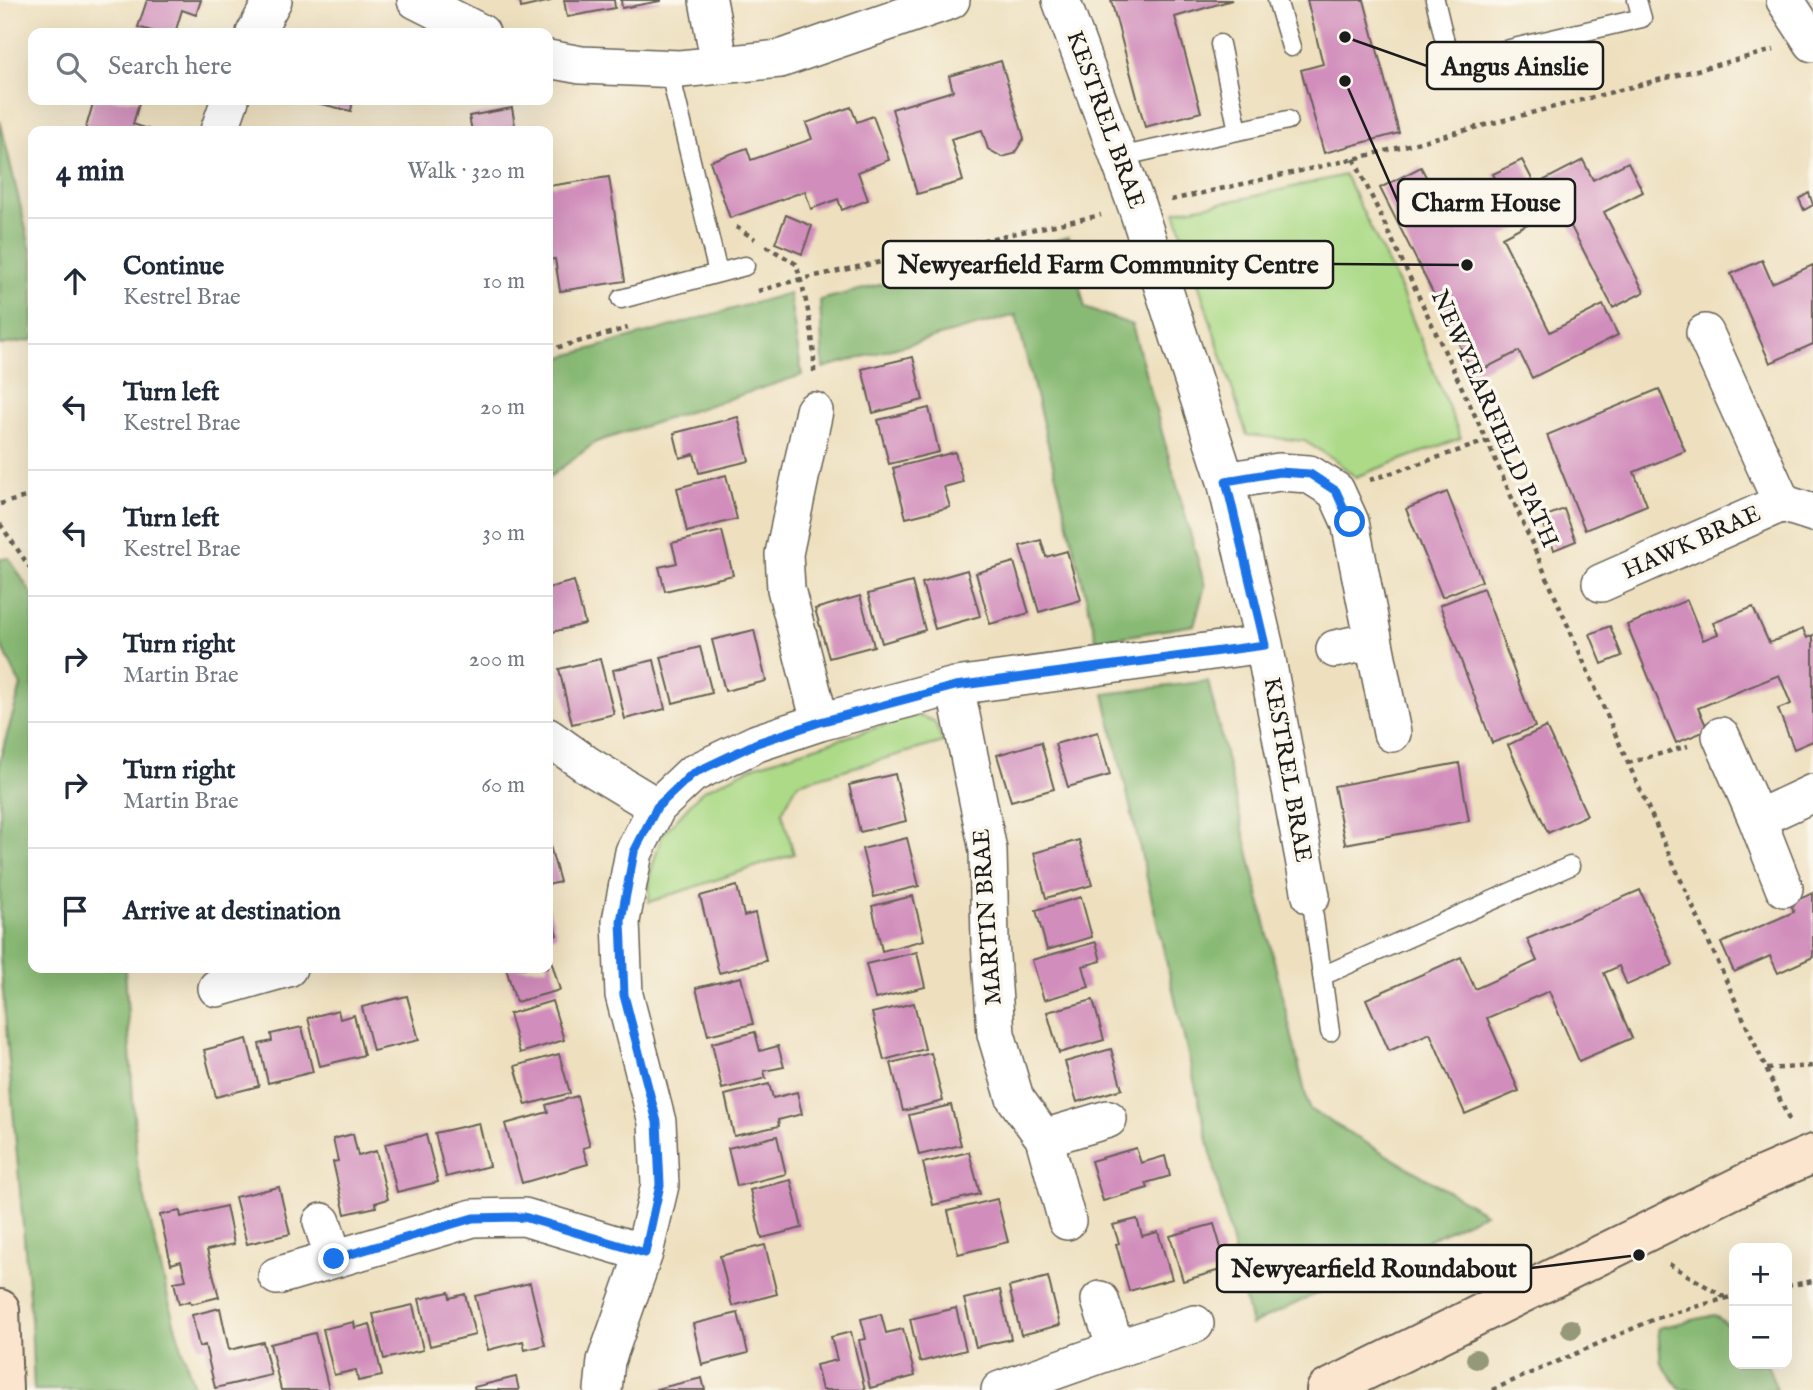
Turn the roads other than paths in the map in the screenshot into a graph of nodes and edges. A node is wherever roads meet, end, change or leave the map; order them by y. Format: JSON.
{"nodes":[{"id":1,"x":273,"y":0,"type":"edge"},
{"id":2,"x":415,"y":0,"type":"edge"},
{"id":3,"x":708,"y":0,"type":"edge"},
{"id":4,"x":951,"y":0,"type":"edge"},
{"id":5,"x":1061,"y":0,"type":"edge"},
{"id":6,"x":1277,"y":0,"type":"edge"},
{"id":7,"x":1435,"y":0,"type":"edge"},
{"id":8,"x":1637,"y":0,"type":"edge"},
{"id":9,"x":1785,"y":0,"type":"edge"},
{"id":10,"x":258,"y":28,"type":"edge"},
{"id":11,"x":471,"y":28,"type":"edge"},
{"id":12,"x":1812,"y":42,"type":"edge"},
{"id":13,"x":1220,"y":44,"type":"dead end"},
{"id":14,"x":1291,"y":47,"type":"dead end"},
{"id":15,"x":553,"y":60,"type":"edge"},
{"id":16,"x":720,"y":65,"type":"junction"},
{"id":17,"x":669,"y":69,"type":"junction"},
{"id":18,"x":228,"y":105,"type":"edge"},
{"id":19,"x":1288,"y":120,"type":"dead end"},
{"id":20,"x":221,"y":126,"type":"edge"},
{"id":21,"x":1238,"y":131,"type":"junction"},
{"id":22,"x":1119,"y":157,"type":"junction"},
{"id":23,"x":745,"y":266,"type":"dead end"},
{"id":24,"x":718,"y":273,"type":"junction"},
{"id":25,"x":621,"y":299,"type":"dead end"},
{"id":26,"x":1705,"y":333,"type":"dead end"},
{"id":27,"x":814,"y":411,"type":"dead end"},
{"id":28,"x":1226,"y":481,"type":"junction"},
{"id":29,"x":1798,"y":508,"type":"edge"},
{"id":30,"x":1601,"y":583,"type":"dead end"},
{"id":31,"x":1372,"y":641,"type":"junction"},
{"id":32,"x":1265,"y":645,"type":"junction"},
{"id":33,"x":1335,"y":649,"type":"dead end"},
{"id":34,"x":955,"y":686,"type":"junction"},
{"id":35,"x":820,"y":722,"type":"junction"},
{"id":36,"x":1392,"y":733,"type":"dead end"},
{"id":37,"x":1721,"y":736,"type":"road end"},
{"id":38,"x":553,"y":741,"type":"edge"},
{"id":39,"x":1813,"y":793,"type":"edge"},
{"id":40,"x":657,"y":807,"type":"junction"},
{"id":41,"x":1757,"y":818,"type":"junction"},
{"id":42,"x":1570,"y":866,"type":"dead end"},
{"id":43,"x":1784,"y":888,"type":"dead end"},
{"id":44,"x":1311,"y":896,"type":"joint"},
{"id":45,"x":270,"y":973,"type":"edge"},
{"id":46,"x":1322,"y":976,"type":"junction"},
{"id":47,"x":217,"y":988,"type":"dead end"},
{"id":48,"x":1330,"y":1032,"type":"dead end"},
{"id":49,"x":1108,"y":1119,"type":"dead end"},
{"id":50,"x":1044,"y":1138,"type":"junction"},
{"id":51,"x":1802,"y":1139,"type":"edge"},
{"id":52,"x":1067,"y":1221,"type":"dead end"},
{"id":53,"x":322,"y":1222,"type":"dead end"},
{"id":54,"x":645,"y":1253,"type":"junction"},
{"id":55,"x":334,"y":1259,"type":"junction"},
{"id":56,"x":277,"y":1276,"type":"dead end"},
{"id":57,"x":1100,"y":1300,"type":"dead end"},
{"id":58,"x":0,"y":1309,"type":"edge"},
{"id":59,"x":1195,"y":1324,"type":"dead end"},
{"id":60,"x":1116,"y":1349,"type":"junction"},
{"id":61,"x":3,"y":1390,"type":"edge"},
{"id":62,"x":603,"y":1390,"type":"edge"},
{"id":63,"x":1000,"y":1390,"type":"edge"},
{"id":64,"x":1326,"y":1390,"type":"edge"}],
"edges":[{"from":1,"to":10,"type":"street"},
{"from":2,"to":11,"type":"street"},
{"from":3,"to":16,"type":"street"},
{"from":4,"to":16,"type":"street"},
{"from":5,"to":22,"type":"street","name":"KESTREL BRAE"},
{"from":6,"to":14,"type":"lane"},
{"from":7,"to":8,"type":"lane"},
{"from":9,"to":12,"type":"street"},
{"from":13,"to":21,"type":"lane"},
{"from":15,"to":17,"type":"street"},
{"from":16,"to":17,"type":"street"},
{"from":17,"to":24,"type":"lane"},
{"from":18,"to":20,"type":"street"},
{"from":19,"to":21,"type":"lane"},
{"from":21,"to":22,"type":"lane"},
{"from":22,"to":28,"type":"street","name":"KESTREL BRAE"},
{"from":23,"to":24,"type":"lane"},
{"from":24,"to":25,"type":"lane"},
{"from":26,"to":29,"type":"street","name":"HAWK BRAE"},
{"from":27,"to":35,"type":"street"},
{"from":28,"to":31,"type":"street"},
{"from":28,"to":32,"type":"street","name":"KESTREL BRAE"},
{"from":29,"to":30,"type":"street","name":"HAWK BRAE"},
{"from":31,"to":33,"type":"street"},
{"from":31,"to":36,"type":"street"},
{"from":32,"to":34,"type":"street"},
{"from":32,"to":44,"type":"street","name":"KESTREL BRAE"},
{"from":34,"to":35,"type":"street"},
{"from":34,"to":50,"type":"street","name":"MARTIN BRAE"},
{"from":35,"to":40,"type":"street"},
{"from":37,"to":41,"type":"street"},
{"from":38,"to":40,"type":"street"},
{"from":39,"to":41,"type":"street"},
{"from":40,"to":54,"type":"street"},
{"from":41,"to":43,"type":"street"},
{"from":42,"to":46,"type":"lane"},
{"from":44,"to":46,"type":"lane"},
{"from":45,"to":47,"type":"street"},
{"from":46,"to":48,"type":"lane"},
{"from":49,"to":50,"type":"street"},
{"from":50,"to":52,"type":"street","name":"MARTIN BRAE"},
{"from":51,"to":64,"type":"street"},
{"from":53,"to":55,"type":"street"},
{"from":54,"to":55,"type":"street"},
{"from":54,"to":62,"type":"street"},
{"from":55,"to":56,"type":"street"},
{"from":57,"to":60,"type":"street"},
{"from":58,"to":61,"type":"street"},
{"from":59,"to":60,"type":"street"},
{"from":60,"to":63,"type":"street"}]}
